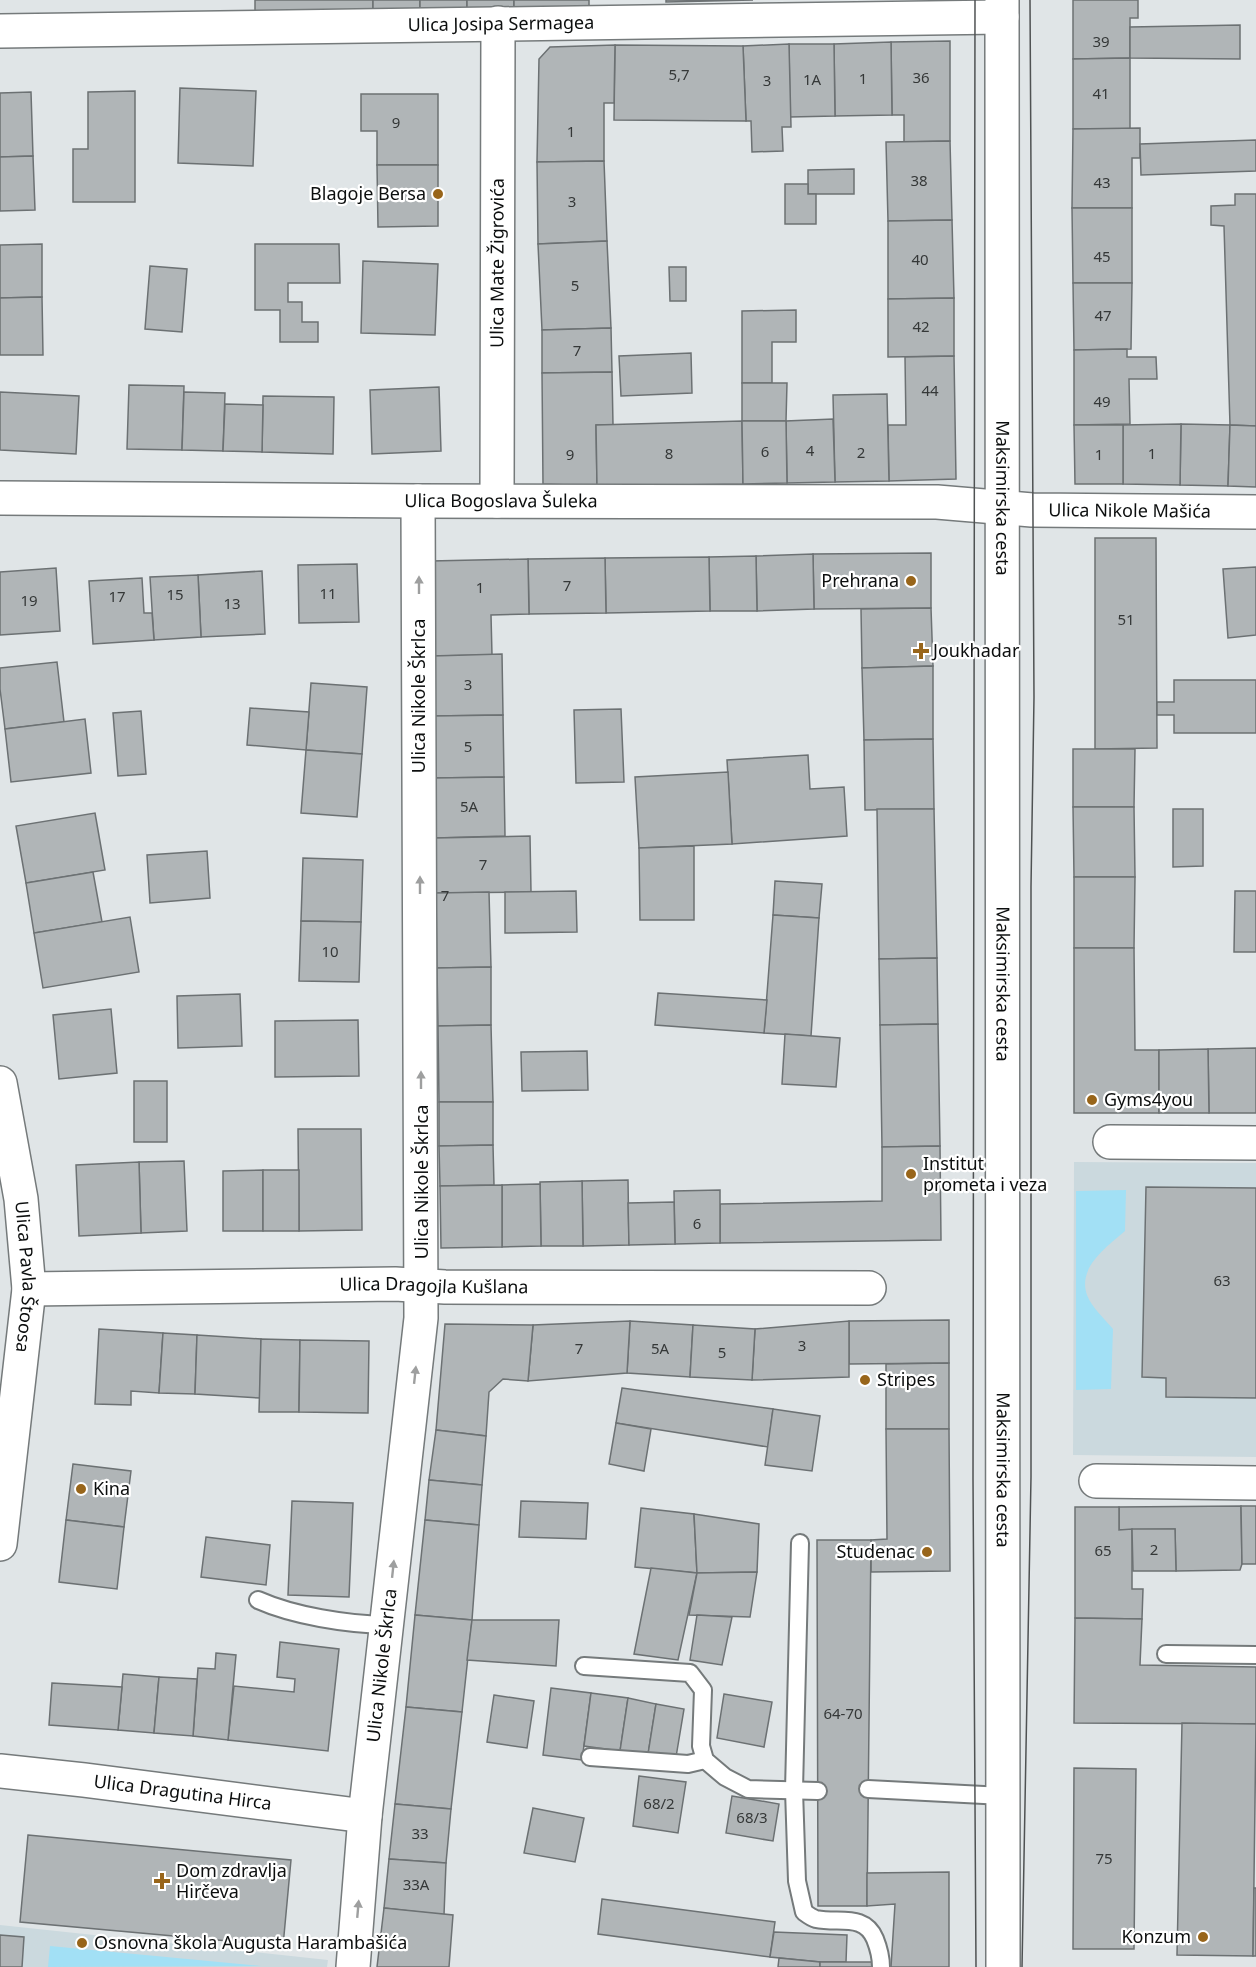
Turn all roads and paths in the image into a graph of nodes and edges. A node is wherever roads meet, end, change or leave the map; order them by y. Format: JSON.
{"nodes":[{"id":1,"x":1002,"y":9,"type":"edge"},
{"id":2,"x":607,"y":11,"type":"edge"},
{"id":3,"x":225,"y":14,"type":"edge"},
{"id":4,"x":498,"y":24,"type":"junction"},
{"id":5,"x":0,"y":31,"type":"edge"},
{"id":6,"x":0,"y":498,"type":"edge"},
{"id":7,"x":418,"y":501,"type":"junction"},
{"id":8,"x":497,"y":501,"type":"junction"},
{"id":9,"x":1002,"y":508,"type":"junction"},
{"id":10,"x":1256,"y":512,"type":"edge"},
{"id":11,"x":0,"y":1083,"type":"edge"},
{"id":12,"x":1110,"y":1142,"type":"dead end"},
{"id":13,"x":1256,"y":1143,"type":"edge"},
{"id":14,"x":422,"y":1286,"type":"junction"},
{"id":15,"x":869,"y":1288,"type":"dead end"},
{"id":16,"x":14,"y":1293,"type":"edge"},
{"id":17,"x":1096,"y":1481,"type":"dead end"},
{"id":18,"x":1256,"y":1483,"type":"edge"},
{"id":19,"x":800,"y":1542,"type":"dead end"},
{"id":20,"x":0,"y":1544,"type":"edge"},
{"id":21,"x":258,"y":1600,"type":"dead end"},
{"id":22,"x":386,"y":1625,"type":"junction"},
{"id":23,"x":1166,"y":1654,"type":"dead end"},
{"id":24,"x":1256,"y":1655,"type":"edge"},
{"id":25,"x":584,"y":1666,"type":"dead end"},
{"id":26,"x":591,"y":1757,"type":"dead end"},
{"id":27,"x":705,"y":1760,"type":"junction"},
{"id":28,"x":0,"y":1771,"type":"edge"},
{"id":29,"x":868,"y":1789,"type":"dead end"},
{"id":30,"x":794,"y":1790,"type":"junction"},
{"id":31,"x":818,"y":1791,"type":"dead end"},
{"id":32,"x":1003,"y":1796,"type":"junction"},
{"id":33,"x":365,"y":1816,"type":"junction"},
{"id":34,"x":353,"y":1967,"type":"edge"},
{"id":35,"x":881,"y":1967,"type":"edge"},
{"id":36,"x":1003,"y":1967,"type":"edge"}],
"edges":[{"from":1,"to":2,"type":"street","name":"Ulica Josipa Sermagea"},
{"from":1,"to":9,"type":"street","name":"Maksimirska cesta"},
{"from":2,"to":4,"type":"street","name":"Ulica Josipa Sermagea"},
{"from":3,"to":4,"type":"street","name":"Ulica Josipa Sermagea"},
{"from":3,"to":5,"type":"street","name":"Ulica Josipa Sermagea"},
{"from":4,"to":8,"type":"street","name":"Ulica Mate Žigrovića"},
{"from":6,"to":7,"type":"street","name":"Ulica Bogoslava Šuleka"},
{"from":7,"to":8,"type":"street","name":"Ulica Bogoslava Šuleka"},
{"from":14,"to":7,"type":"street","name":"Ulica Nikole Škrlca","one_way":true},
{"from":8,"to":9,"type":"street","name":"Ulica Bogoslava Šuleka"},
{"from":9,"to":10,"type":"street","name":"Ulica Nikole Mašića"},
{"from":9,"to":32,"type":"street","name":"Maksimirska cesta"},
{"from":11,"to":16,"type":"street","name":"Ulica Pavla Štoosa"},
{"from":12,"to":13,"type":"street"},
{"from":14,"to":15,"type":"street","name":"Ulica Dragojla Kušlana"},
{"from":14,"to":16,"type":"street","name":"Ulica Dragojla Kušlana"},
{"from":22,"to":14,"type":"street","name":"Ulica Nikole Škrlca","one_way":true},
{"from":16,"to":20,"type":"street","name":"Ulica Pavla Štoosa"},
{"from":17,"to":18,"type":"street"},
{"from":19,"to":30,"type":"lane"},
{"from":21,"to":22,"type":"lane"},
{"from":22,"to":33,"type":"street","name":"Ulica Nikole Škrlca"},
{"from":23,"to":24,"type":"lane"},
{"from":25,"to":27,"type":"lane"},
{"from":26,"to":27,"type":"lane"},
{"from":27,"to":30,"type":"lane"},
{"from":28,"to":33,"type":"street","name":"Ulica Dragutina Hirca"},
{"from":29,"to":32,"type":"lane"},
{"from":30,"to":31,"type":"lane"},
{"from":30,"to":35,"type":"lane"},
{"from":32,"to":36,"type":"street","name":"Maksimirska cesta"},
{"from":34,"to":33,"type":"street","name":"Ulica Nikole Škrlca","one_way":true}]}
